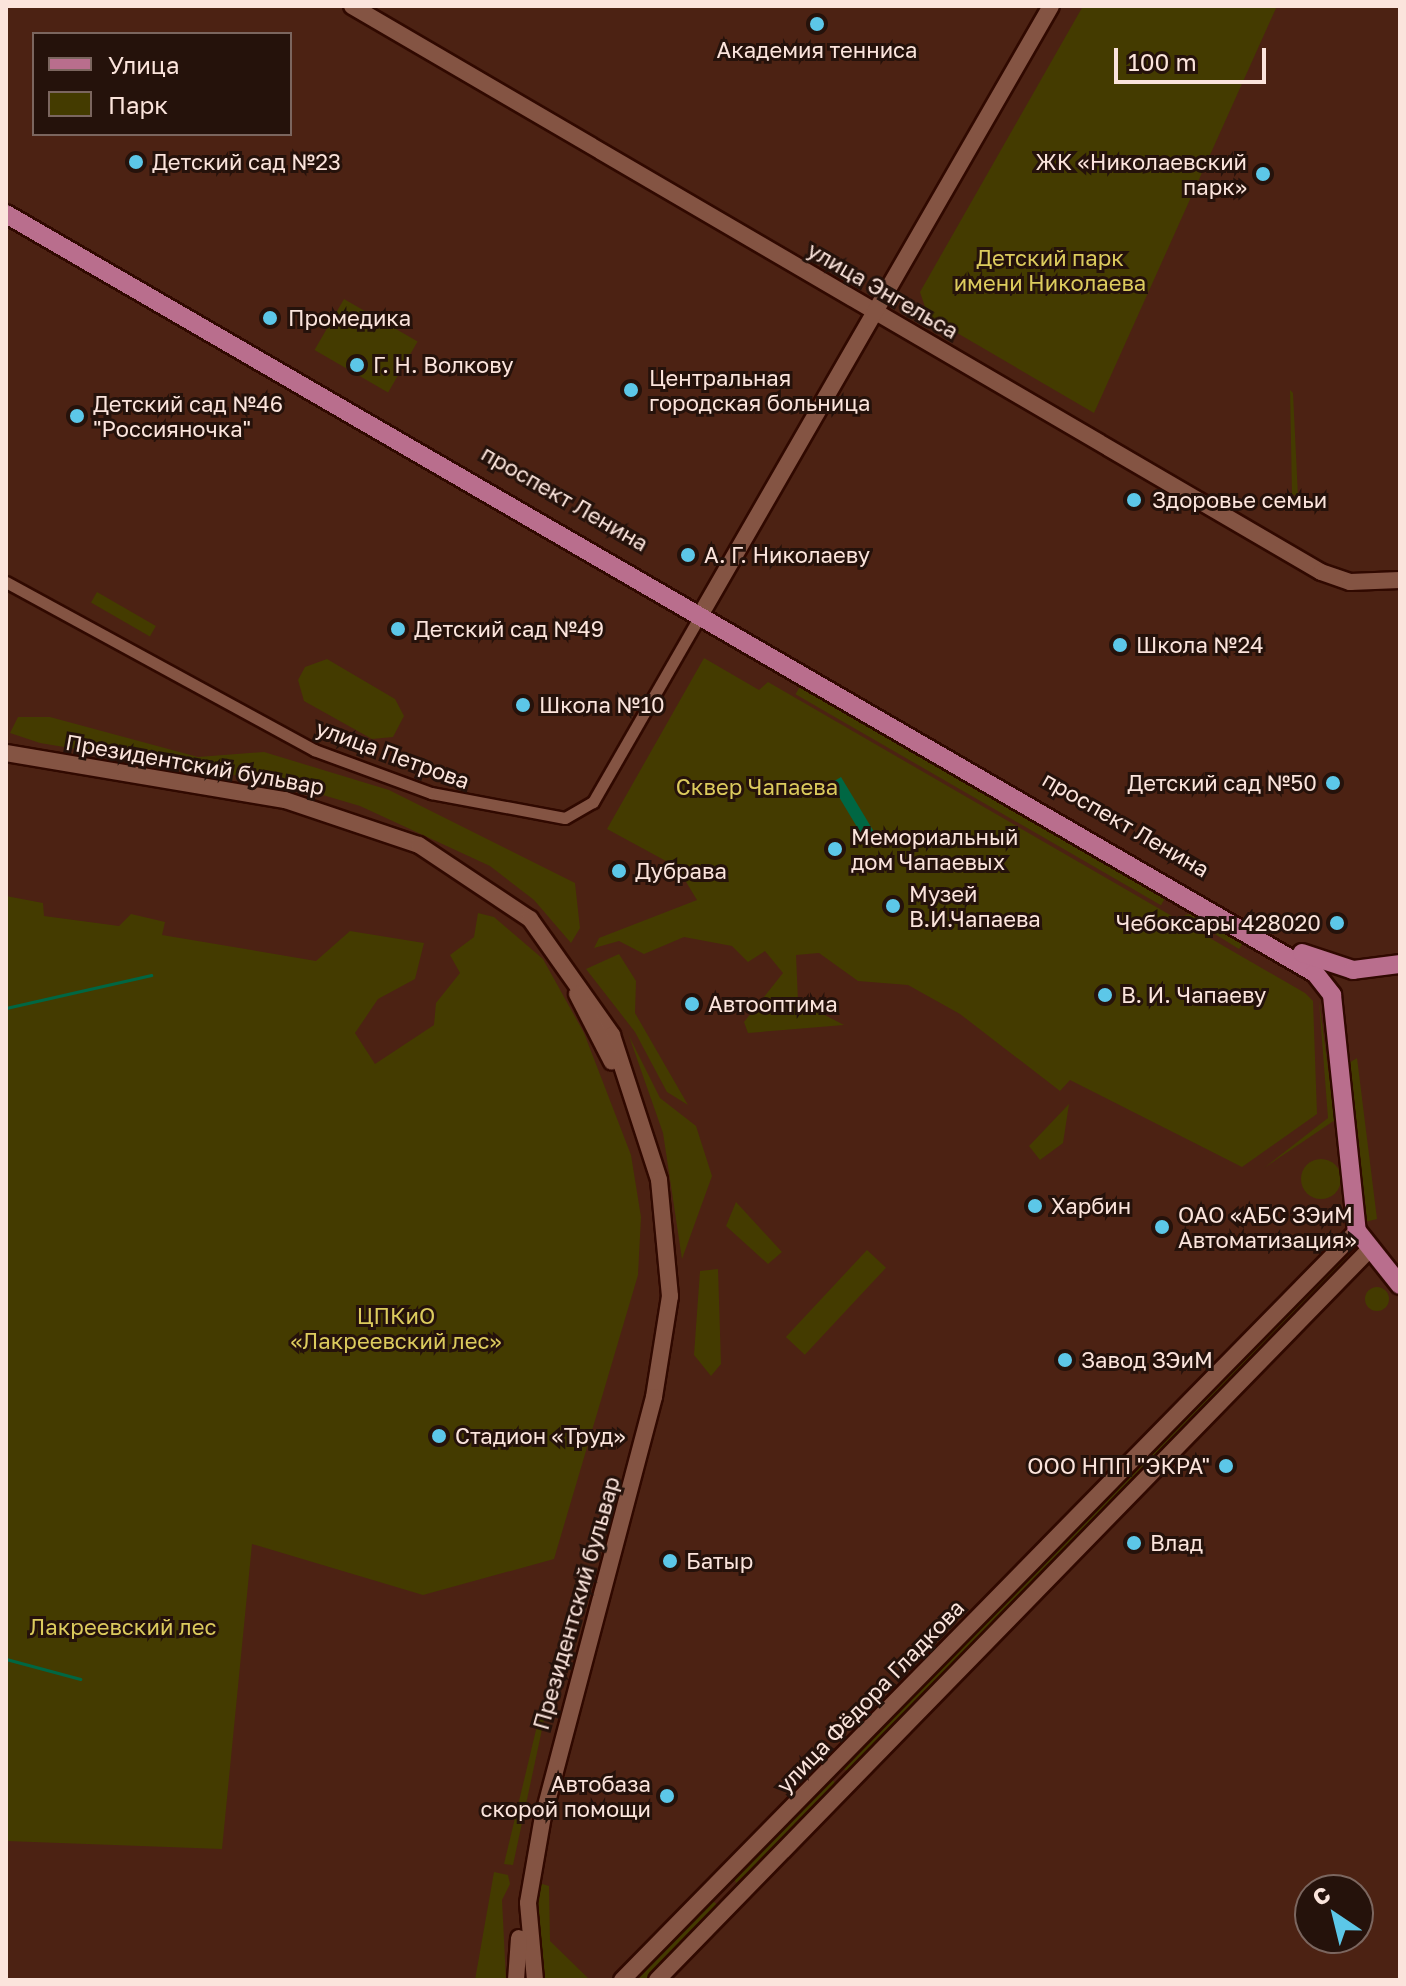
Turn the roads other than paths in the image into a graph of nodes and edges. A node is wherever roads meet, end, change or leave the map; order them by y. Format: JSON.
{"nodes":[{"id":1,"x":352,"y":6,"type":"edge"},
{"id":2,"x":1051,"y":6,"type":"edge"},
{"id":3,"x":6,"y":203,"type":"edge"},
{"id":4,"x":6,"y":214,"type":"edge"},
{"id":5,"x":876,"y":312,"type":"junction"},
{"id":6,"x":1400,"y":580,"type":"edge"},
{"id":7,"x":6,"y":582,"type":"edge"},
{"id":8,"x":702,"y":611,"type":"junction"},
{"id":9,"x":6,"y":753,"type":"edge"},
{"id":10,"x":6,"y":763,"type":"edge"},
{"id":11,"x":1400,"y":964,"type":"edge"},
{"id":12,"x":1353,"y":970,"type":"junction"},
{"id":13,"x":1332,"y":995,"type":"junction"},
{"id":14,"x":1357,"y":1231,"type":"junction"},
{"id":15,"x":1367,"y":1252,"type":"junction"},
{"id":16,"x":1400,"y":1285,"type":"edge"},
{"id":17,"x":1149,"y":1442,"type":"junction"},
{"id":18,"x":1166,"y":1458,"type":"junction"},
{"id":19,"x":609,"y":1555,"type":"junction"},
{"id":20,"x":830,"y":1767,"type":"junction"},
{"id":21,"x":848,"y":1783,"type":"junction"},
{"id":22,"x":715,"y":1885,"type":"junction"},
{"id":23,"x":733,"y":1902,"type":"junction"},
{"id":24,"x":516,"y":1980,"type":"edge"},
{"id":25,"x":535,"y":1980,"type":"edge"},
{"id":26,"x":622,"y":1980,"type":"edge"},
{"id":27,"x":657,"y":1980,"type":"edge"}],
"edges":[{"from":1,"to":5,"type":"main road","name":"улица Энгельса"},
{"from":2,"to":5,"type":"main road"},
{"from":3,"to":8,"type":"main road","name":"проспект Ленина"},
{"from":4,"to":8,"type":"main road","name":"проспект Ленина"},
{"from":5,"to":6,"type":"main road","name":"улица Энгельса"},
{"from":5,"to":8,"type":"main road"},
{"from":7,"to":8,"type":"street","name":"улица Петрова"},
{"from":8,"to":12,"type":"main road","name":"проспект Ленина"},
{"from":8,"to":13,"type":"main road","name":"проспект Ленина"},
{"from":9,"to":19,"type":"main road","name":"Президентский бульвар"},
{"from":10,"to":19,"type":"main road","name":"Президентский бульвар"},
{"from":11,"to":12,"type":"main road","name":"проспект Ленина"},
{"from":12,"to":13,"type":"main road"},
{"from":13,"to":14,"type":"main road"},
{"from":14,"to":15,"type":"main road"},
{"from":14,"to":17,"type":"main road","name":"улица Фёдора Гладкова"},
{"from":15,"to":16,"type":"main road"},
{"from":15,"to":18,"type":"main road","name":"улица Фёдора Гладкова"},
{"from":17,"to":18,"type":"main road"},
{"from":17,"to":20,"type":"main road","name":"улица Фёдора Гладкова"},
{"from":18,"to":21,"type":"main road","name":"улица Фёдора Гладкова"},
{"from":19,"to":24,"type":"main road","name":"Президентский бульвар"},
{"from":19,"to":25,"type":"main road","name":"Президентский бульвар"},
{"from":20,"to":21,"type":"main road"},
{"from":20,"to":22,"type":"main road","name":"улица Фёдора Гладкова"},
{"from":21,"to":23,"type":"main road","name":"улица Фёдора Гладкова"},
{"from":22,"to":23,"type":"main road"},
{"from":22,"to":26,"type":"main road","name":"улица Фёдора Гладкова"},
{"from":23,"to":27,"type":"main road","name":"улица Фёдора Гладкова"}]}
